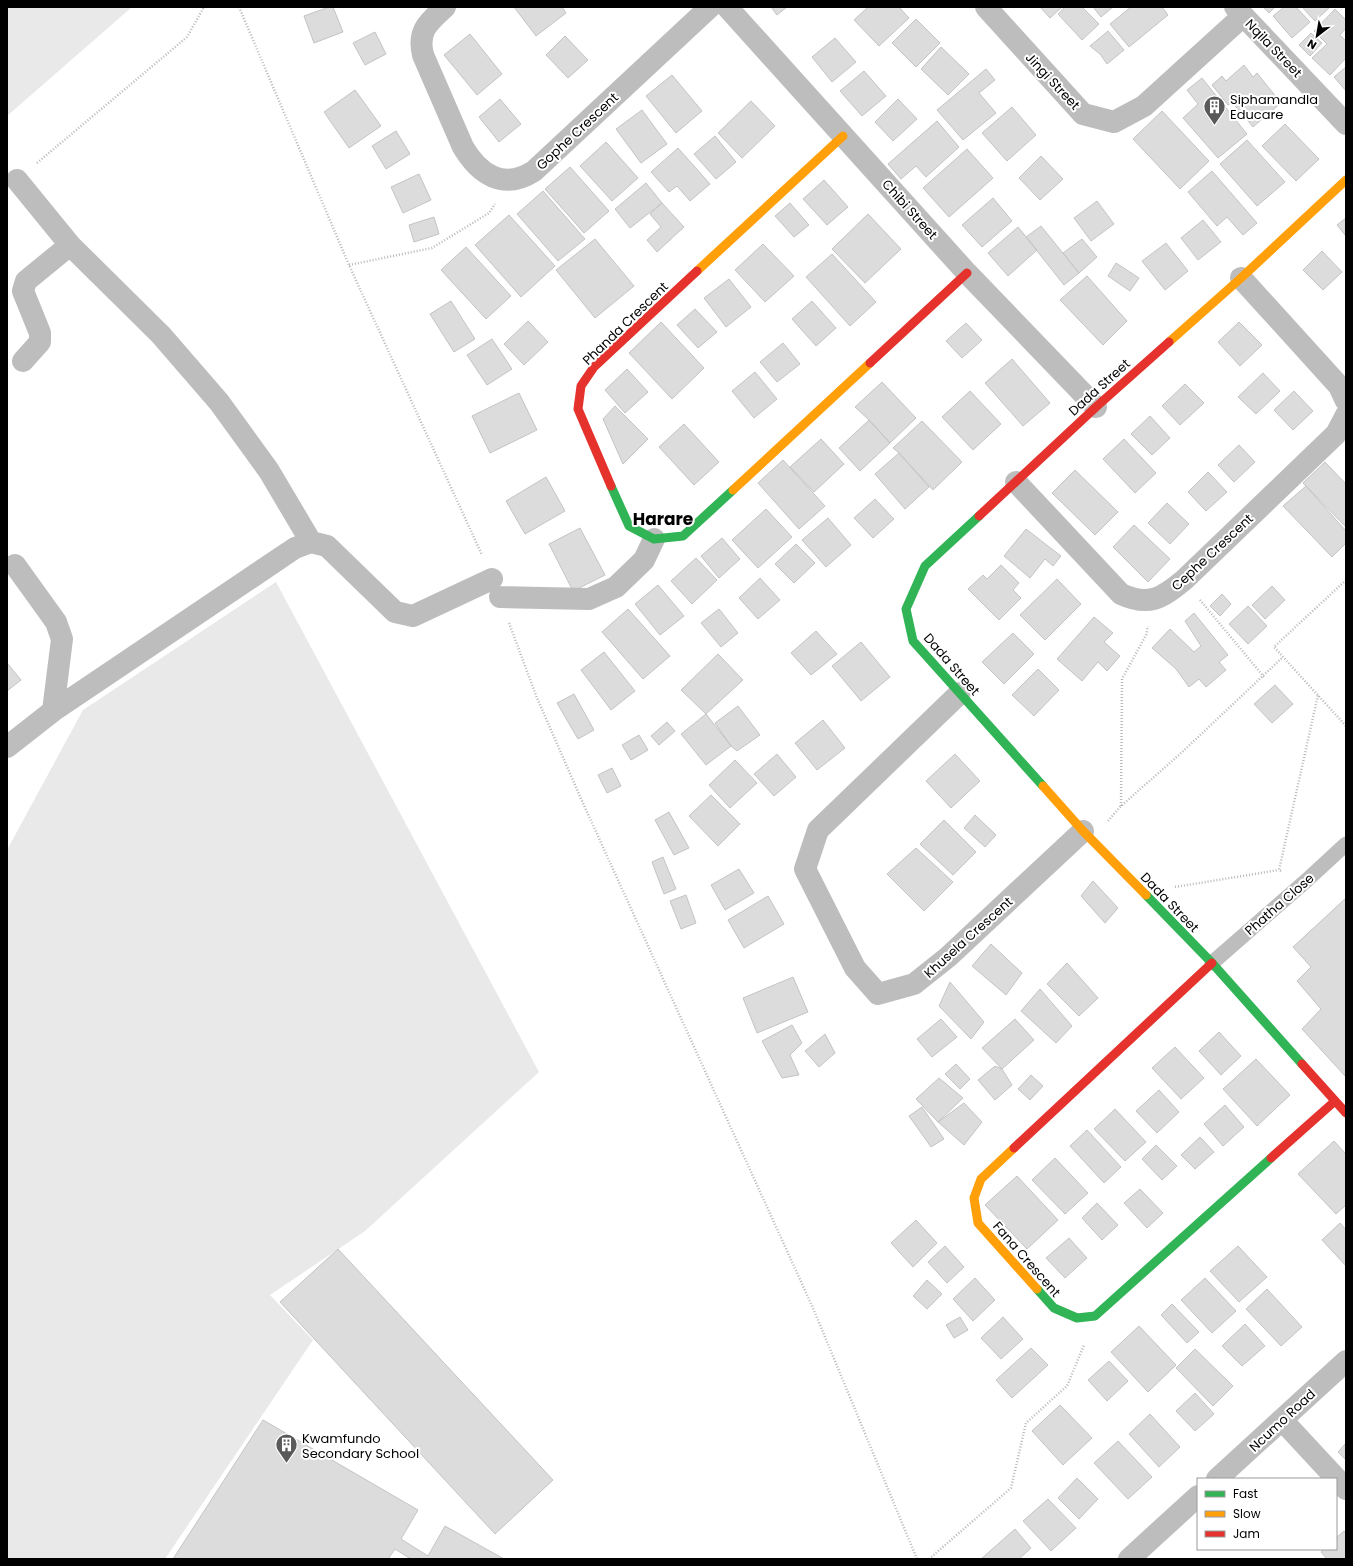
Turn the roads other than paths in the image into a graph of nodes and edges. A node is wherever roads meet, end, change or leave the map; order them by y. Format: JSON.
{"nodes":[{"id":1,"x":445,"y":7,"type":"edge"},
{"id":2,"x":710,"y":7,"type":"edge"},
{"id":3,"x":727,"y":7,"type":"edge"},
{"id":4,"x":986,"y":7,"type":"edge"},
{"id":5,"x":1239,"y":11,"type":"edge"},
{"id":6,"x":1346,"y":124,"type":"edge"},
{"id":7,"x":843,"y":136,"type":"junction"},
{"id":8,"x":17,"y":180,"type":"road end"},
{"id":9,"x":1346,"y":180,"type":"edge"},
{"id":10,"x":70,"y":245,"type":"junction"},
{"id":11,"x":967,"y":272,"type":"junction"},
{"id":12,"x":1241,"y":278,"type":"junction"},
{"id":13,"x":23,"y":361,"type":"dead end"},
{"id":14,"x":1346,"y":401,"type":"edge"},
{"id":15,"x":1096,"y":407,"type":"junction"},
{"id":16,"x":1346,"y":415,"type":"edge"},
{"id":17,"x":1016,"y":482,"type":"junction"},
{"id":18,"x":654,"y":539,"type":"junction"},
{"id":19,"x":311,"y":542,"type":"junction"},
{"id":20,"x":15,"y":564,"type":"dead end"},
{"id":21,"x":960,"y":693,"type":"junction"},
{"id":22,"x":53,"y":711,"type":"junction"},
{"id":23,"x":7,"y":747,"type":"edge"},
{"id":24,"x":1083,"y":831,"type":"junction"},
{"id":25,"x":1346,"y":844,"type":"edge"},
{"id":26,"x":1212,"y":963,"type":"junction"},
{"id":27,"x":1335,"y":1101,"type":"junction"},
{"id":28,"x":1346,"y":1113,"type":"edge"},
{"id":29,"x":1346,"y":1361,"type":"edge"},
{"id":30,"x":1282,"y":1420,"type":"junction"},
{"id":31,"x":1218,"y":1478,"type":"edge"},
{"id":32,"x":1336,"y":1478,"type":"edge"},
{"id":33,"x":1337,"y":1479,"type":"edge"},
{"id":34,"x":1346,"y":1489,"type":"edge"},
{"id":35,"x":1197,"y":1497,"type":"edge"},
{"id":36,"x":1129,"y":1559,"type":"edge"}],
"edges":[{"from":1,"to":2,"type":"street","name":"Gophe Crescent"},
{"from":3,"to":7,"type":"street","name":"Chibi Street"},
{"from":4,"to":5,"type":"street","name":"Jingi Street"},
{"from":5,"to":6,"type":"street","name":"Nqila Street"},
{"from":7,"to":11,"type":"street","name":"Chibi Street"},
{"from":7,"to":18,"type":"street","name":"Phanda Crescent"},
{"from":8,"to":10,"type":"street"},
{"from":9,"to":12,"type":"street","name":"Dada Street"},
{"from":10,"to":13,"type":"street"},
{"from":10,"to":19,"type":"street"},
{"from":11,"to":15,"type":"street","name":"Chibi Street"},
{"from":11,"to":18,"type":"street"},
{"from":12,"to":14,"type":"street"},
{"from":12,"to":15,"type":"street","name":"Dada Street"},
{"from":15,"to":17,"type":"street","name":"Dada Street"},
{"from":16,"to":17,"type":"street","name":"Cephe Crescent"},
{"from":17,"to":21,"type":"street","name":"Dada Street"},
{"from":18,"to":19,"type":"street"},
{"from":19,"to":22,"type":"street"},
{"from":20,"to":22,"type":"street"},
{"from":21,"to":24,"type":"street","name":"Dada Street"},
{"from":21,"to":24,"type":"street","name":"Khusela Crescent"},
{"from":22,"to":23,"type":"street"},
{"from":24,"to":26,"type":"street","name":"Dada Street"},
{"from":25,"to":26,"type":"lane","name":"Phatha Close"},
{"from":26,"to":27,"type":"street","name":"Dada Street"},
{"from":26,"to":27,"type":"street","name":"Fana Crescent"},
{"from":27,"to":28,"type":"street","name":"Dada Street"},
{"from":29,"to":30,"type":"street","name":"Ncumo Road"},
{"from":30,"to":31,"type":"street","name":"Ncumo Road"},
{"from":30,"to":32,"type":"street"},
{"from":33,"to":34,"type":"street"},
{"from":35,"to":36,"type":"street"}]}
